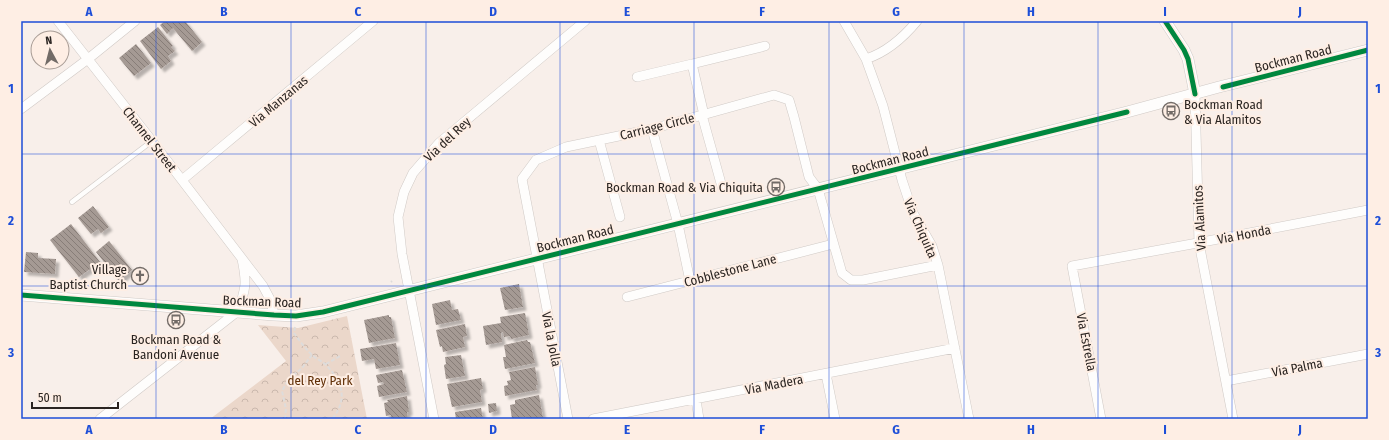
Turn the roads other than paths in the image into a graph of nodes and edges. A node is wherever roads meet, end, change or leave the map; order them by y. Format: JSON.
{"nodes":[{"id":1,"x":58,"y":21,"type":"edge"},
{"id":2,"x":135,"y":21,"type":"edge"},
{"id":3,"x":373,"y":21,"type":"edge"},
{"id":4,"x":585,"y":21,"type":"edge"},
{"id":5,"x":844,"y":21,"type":"edge"},
{"id":6,"x":917,"y":21,"type":"edge"},
{"id":7,"x":1164,"y":21,"type":"edge"},
{"id":8,"x":765,"y":46,"type":"dead end"},
{"id":9,"x":1368,"y":50,"type":"edge"},
{"id":10,"x":88,"y":59,"type":"junction"},
{"id":11,"x":866,"y":59,"type":"junction"},
{"id":12,"x":692,"y":64,"type":"junction"},
{"id":13,"x":637,"y":76,"type":"dead end"},
{"id":14,"x":1195,"y":94,"type":"junction"},
{"id":15,"x":21,"y":109,"type":"edge"},
{"id":16,"x":703,"y":115,"type":"junction"},
{"id":17,"x":652,"y":129,"type":"junction"},
{"id":18,"x":599,"y":140,"type":"junction"},
{"id":19,"x":152,"y":141,"type":"junction"},
{"id":20,"x":898,"y":168,"type":"junction"},
{"id":21,"x":182,"y":180,"type":"junction"},
{"id":22,"x":722,"y":187,"type":"dead end"},
{"id":23,"x":818,"y":189,"type":"junction"},
{"id":24,"x":72,"y":202,"type":"dead end"},
{"id":25,"x":1368,"y":210,"type":"edge"},
{"id":26,"x":620,"y":217,"type":"dead end"},
{"id":27,"x":678,"y":224,"type":"junction"},
{"id":28,"x":1199,"y":243,"type":"junction"},
{"id":29,"x":833,"y":244,"type":"junction"},
{"id":30,"x":241,"y":256,"type":"junction"},
{"id":31,"x":537,"y":259,"type":"junction"},
{"id":32,"x":938,"y":265,"type":"junction"},
{"id":33,"x":1072,"y":266,"type":"joint"},
{"id":34,"x":690,"y":281,"type":"junction"},
{"id":35,"x":409,"y":291,"type":"junction"},
{"id":36,"x":21,"y":296,"type":"edge"},
{"id":37,"x":627,"y":297,"type":"dead end"},
{"id":38,"x":238,"y":311,"type":"junction"},
{"id":39,"x":274,"y":315,"type":"junction"},
{"id":40,"x":955,"y":348,"type":"junction"},
{"id":41,"x":1368,"y":354,"type":"edge"},
{"id":42,"x":826,"y":374,"type":"junction"},
{"id":43,"x":1226,"y":381,"type":"junction"},
{"id":44,"x":696,"y":400,"type":"junction"},
{"id":45,"x":100,"y":419,"type":"edge"},
{"id":46,"x":434,"y":419,"type":"edge"},
{"id":47,"x":568,"y":419,"type":"edge"},
{"id":48,"x":593,"y":419,"type":"edge"},
{"id":49,"x":699,"y":419,"type":"edge"},
{"id":50,"x":835,"y":419,"type":"edge"},
{"id":51,"x":969,"y":419,"type":"edge"},
{"id":52,"x":1101,"y":419,"type":"edge"},
{"id":53,"x":1233,"y":419,"type":"edge"}],
"edges":[{"from":1,"to":10,"type":"street","name":"Channel Street"},
{"from":2,"to":10,"type":"street"},
{"from":3,"to":21,"type":"street","name":"Via Manzanas"},
{"from":4,"to":35,"type":"street","name":"Via del Rey"},
{"from":5,"to":11,"type":"street","name":"Via Chiquita"},
{"from":6,"to":11,"type":"street"},
{"from":7,"to":14,"type":"street","name":"Via Alamitos"},
{"from":8,"to":12,"type":"street"},
{"from":9,"to":14,"type":"street","name":"Bockman Road"},
{"from":10,"to":15,"type":"street"},
{"from":10,"to":19,"type":"street","name":"Channel Street"},
{"from":11,"to":20,"type":"street","name":"Via Chiquita"},
{"from":12,"to":13,"type":"street"},
{"from":12,"to":16,"type":"street"},
{"from":14,"to":20,"type":"street","name":"Bockman Road"},
{"from":14,"to":28,"type":"street","name":"Via Alamitos"},
{"from":16,"to":17,"type":"street","name":"Carriage Circle"},
{"from":16,"to":22,"type":"street"},
{"from":16,"to":23,"type":"street","name":"Carriage Circle"},
{"from":17,"to":18,"type":"street","name":"Carriage Circle"},
{"from":17,"to":27,"type":"street"},
{"from":18,"to":26,"type":"street"},
{"from":18,"to":31,"type":"street","name":"Carriage Circle"},
{"from":19,"to":21,"type":"street","name":"Channel Street"},
{"from":19,"to":24,"type":"lane"},
{"from":20,"to":23,"type":"street","name":"Bockman Road"},
{"from":20,"to":32,"type":"street","name":"Via Chiquita"},
{"from":21,"to":30,"type":"street","name":"Channel Street"},
{"from":23,"to":27,"type":"street","name":"Bockman Road"},
{"from":23,"to":29,"type":"street"},
{"from":25,"to":28,"type":"street","name":"Via Honda"},
{"from":27,"to":31,"type":"street","name":"Bockman Road"},
{"from":27,"to":34,"type":"street"},
{"from":28,"to":33,"type":"street","name":"Via Honda"},
{"from":28,"to":43,"type":"street","name":"Via Alamitos"},
{"from":29,"to":32,"type":"street"},
{"from":29,"to":34,"type":"street","name":"Cobblestone Lane"},
{"from":30,"to":38,"type":"street","name":"Channel Street"},
{"from":30,"to":39,"type":"street","name":"Channel Street"},
{"from":31,"to":35,"type":"street","name":"Bockman Road"},
{"from":31,"to":47,"type":"street","name":"Via la Jolla"},
{"from":32,"to":40,"type":"street","name":"Via Chiquita"},
{"from":33,"to":52,"type":"street","name":"Via Estrella"},
{"from":34,"to":37,"type":"street","name":"Cobblestone Lane"},
{"from":35,"to":39,"type":"street","name":"Bockman Road"},
{"from":35,"to":46,"type":"street","name":"Via del Rey"},
{"from":36,"to":38,"type":"street","name":"Bockman Road"},
{"from":38,"to":39,"type":"street","name":"Bockman Road"},
{"from":38,"to":45,"type":"street"},
{"from":40,"to":42,"type":"street","name":"Via Madera"},
{"from":40,"to":51,"type":"street","name":"Via Chiquita"},
{"from":41,"to":43,"type":"street","name":"Via Palma"},
{"from":42,"to":44,"type":"street","name":"Via Madera"},
{"from":42,"to":50,"type":"street"},
{"from":43,"to":53,"type":"street","name":"Via Alamitos"},
{"from":44,"to":48,"type":"street","name":"Via Madera"},
{"from":44,"to":49,"type":"street"}]}
